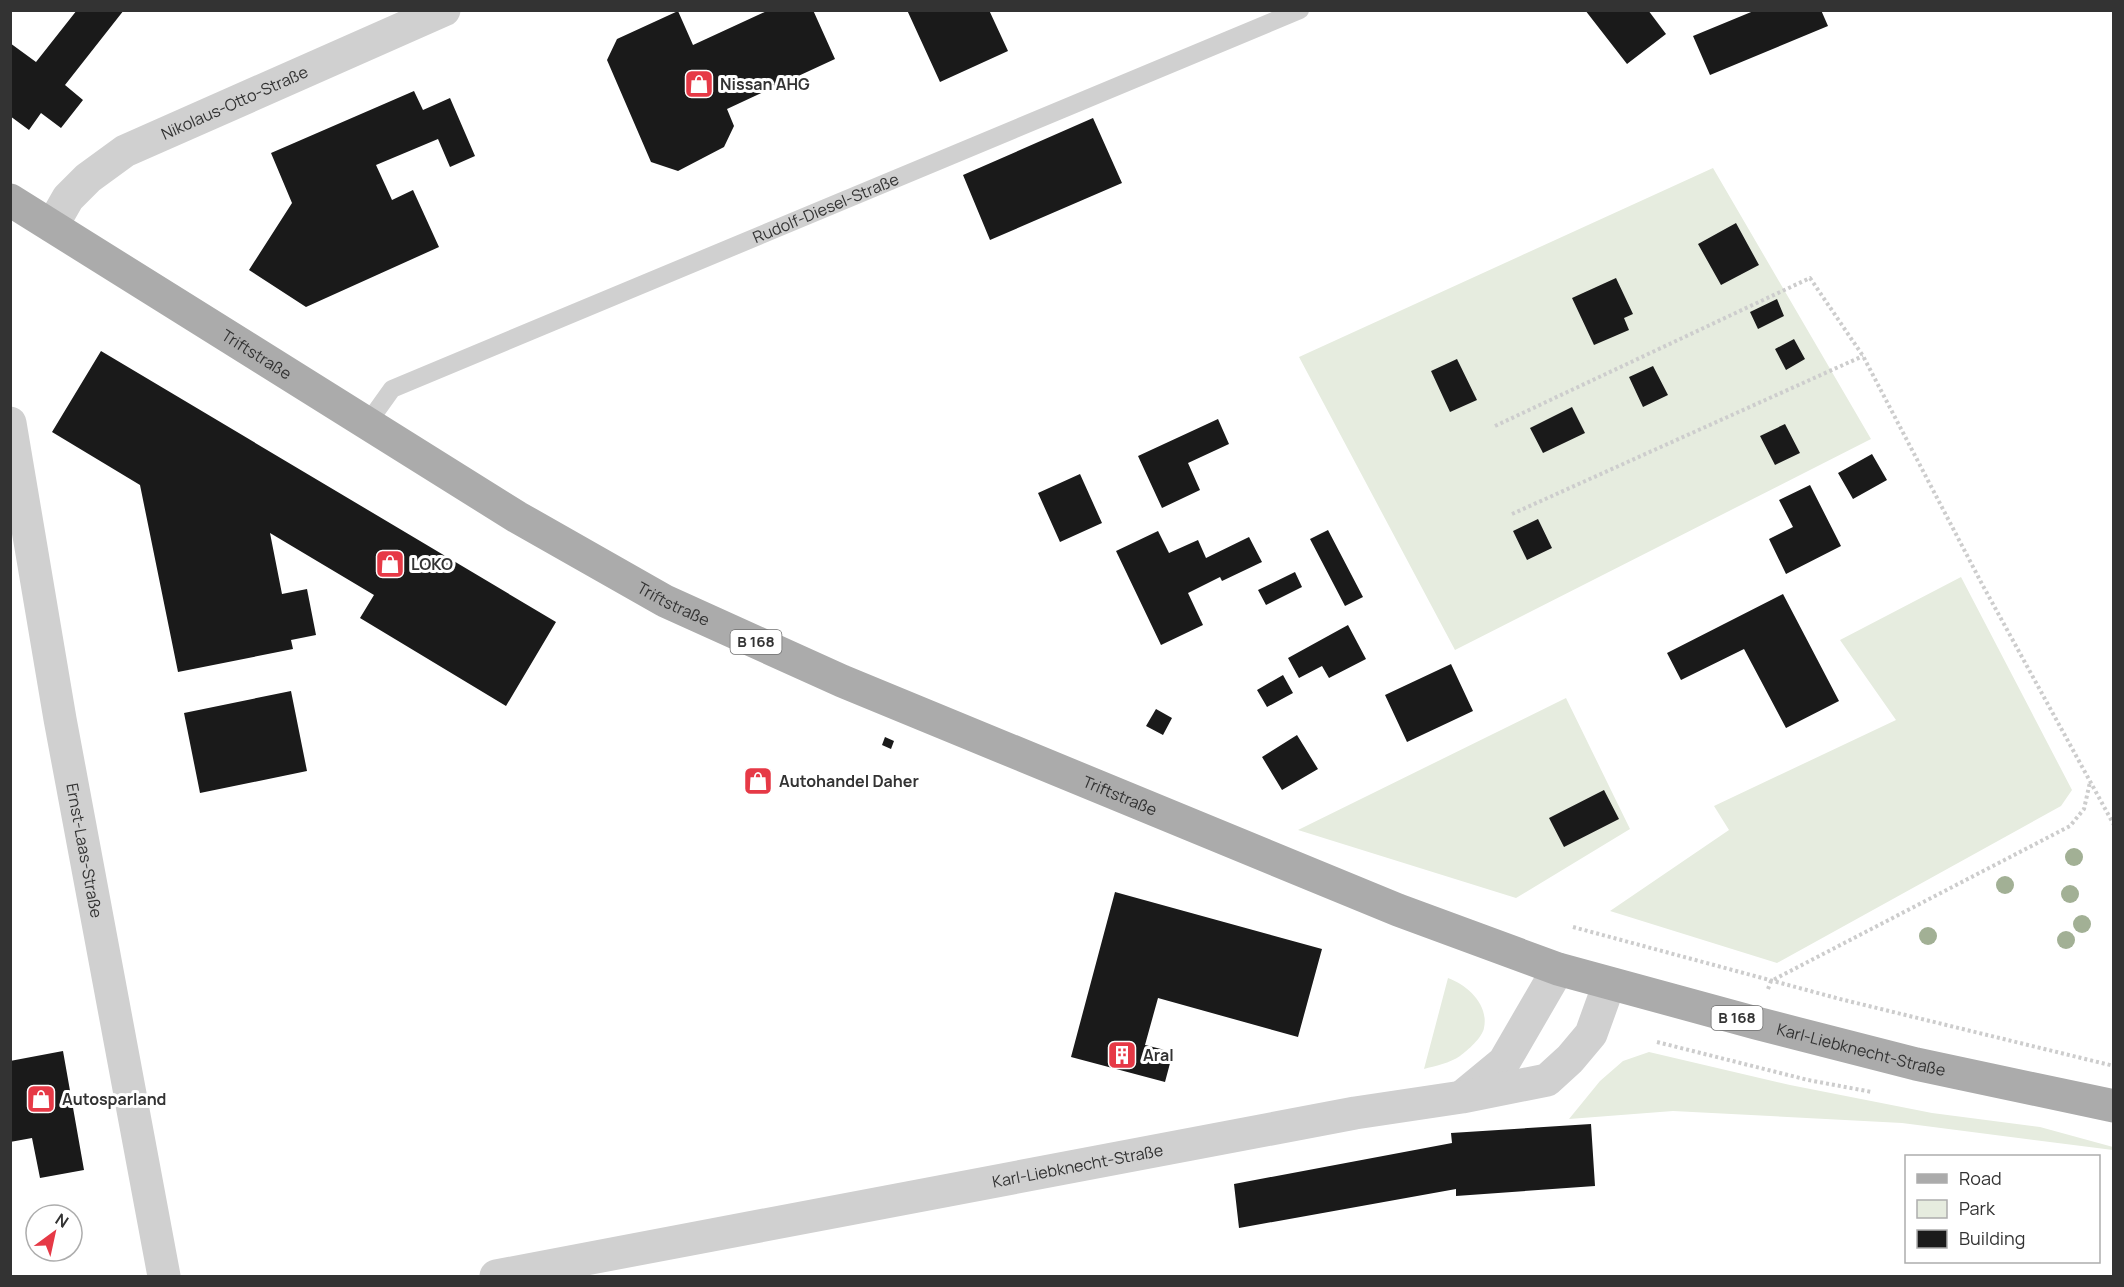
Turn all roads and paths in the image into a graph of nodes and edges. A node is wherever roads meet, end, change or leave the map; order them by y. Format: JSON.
{"nodes":[{"id":1,"x":444,"y":10,"type":"edge"},
{"id":2,"x":1300,"y":10,"type":"edge"},
{"id":3,"x":12,"y":203,"type":"edge"},
{"id":4,"x":52,"y":226,"type":"junction"},
{"id":5,"x":1863,"y":356,"type":"junction"},
{"id":6,"x":10,"y":423,"type":"edge"},
{"id":7,"x":367,"y":424,"type":"junction"},
{"id":8,"x":1495,"y":426,"type":"dead end"},
{"id":9,"x":1512,"y":514,"type":"dead end"},
{"id":10,"x":2090,"y":782,"type":"junction"},
{"id":11,"x":2114,"y":825,"type":"edge"},
{"id":12,"x":1573,"y":927,"type":"dead end"},
{"id":13,"x":1558,"y":969,"type":"junction"},
{"id":14,"x":1771,"y":981,"type":"junction"},
{"id":15,"x":1609,"y":984,"type":"junction"},
{"id":16,"x":1756,"y":1023,"type":"junction"},
{"id":17,"x":2114,"y":1066,"type":"edge"},
{"id":18,"x":1462,"y":1096,"type":"junction"},
{"id":19,"x":2114,"y":1106,"type":"edge"},
{"id":20,"x":553,"y":1271,"type":"edge"},
{"id":21,"x":164,"y":1276,"type":"edge"},
{"id":22,"x":496,"y":1276,"type":"edge"}],
"edges":[{"from":1,"to":4,"type":"street","name":"Nikolaus-Otto-Straße"},
{"from":2,"to":7,"type":"lane","name":"Rudolf-Diesel-Straße"},
{"from":3,"to":4,"type":"main road","name":"Triftstraße","number":"B 168"},
{"from":4,"to":7,"type":"main road","name":"Triftstraße","number":"B 168"},
{"from":5,"to":8,"type":"path"},
{"from":5,"to":9,"type":"path"},
{"from":5,"to":10,"type":"path"},
{"from":6,"to":21,"type":"street","name":"Ernst-Laas-Straße"},
{"from":7,"to":13,"type":"main road","name":"Triftstraße","number":"B 168"},
{"from":10,"to":11,"type":"path"},
{"from":10,"to":14,"type":"path"},
{"from":12,"to":14,"type":"path"},
{"from":13,"to":15,"type":"main road","name":"Karl-Liebknecht-Straße","number":"B 168"},
{"from":13,"to":18,"type":"street"},
{"from":14,"to":16,"type":"path"},
{"from":14,"to":17,"type":"path"},
{"from":15,"to":16,"type":"main road","name":"Karl-Liebknecht-Straße","number":"B 168"},
{"from":15,"to":18,"type":"street","name":"Karl-Liebknecht-Straße"},
{"from":16,"to":19,"type":"main road","name":"Karl-Liebknecht-Straße","number":"B 168"},
{"from":18,"to":20,"type":"street","name":"Karl-Liebknecht-Straße"},
{"from":20,"to":22,"type":"street","name":"Karl-Liebknecht-Straße"}]}
